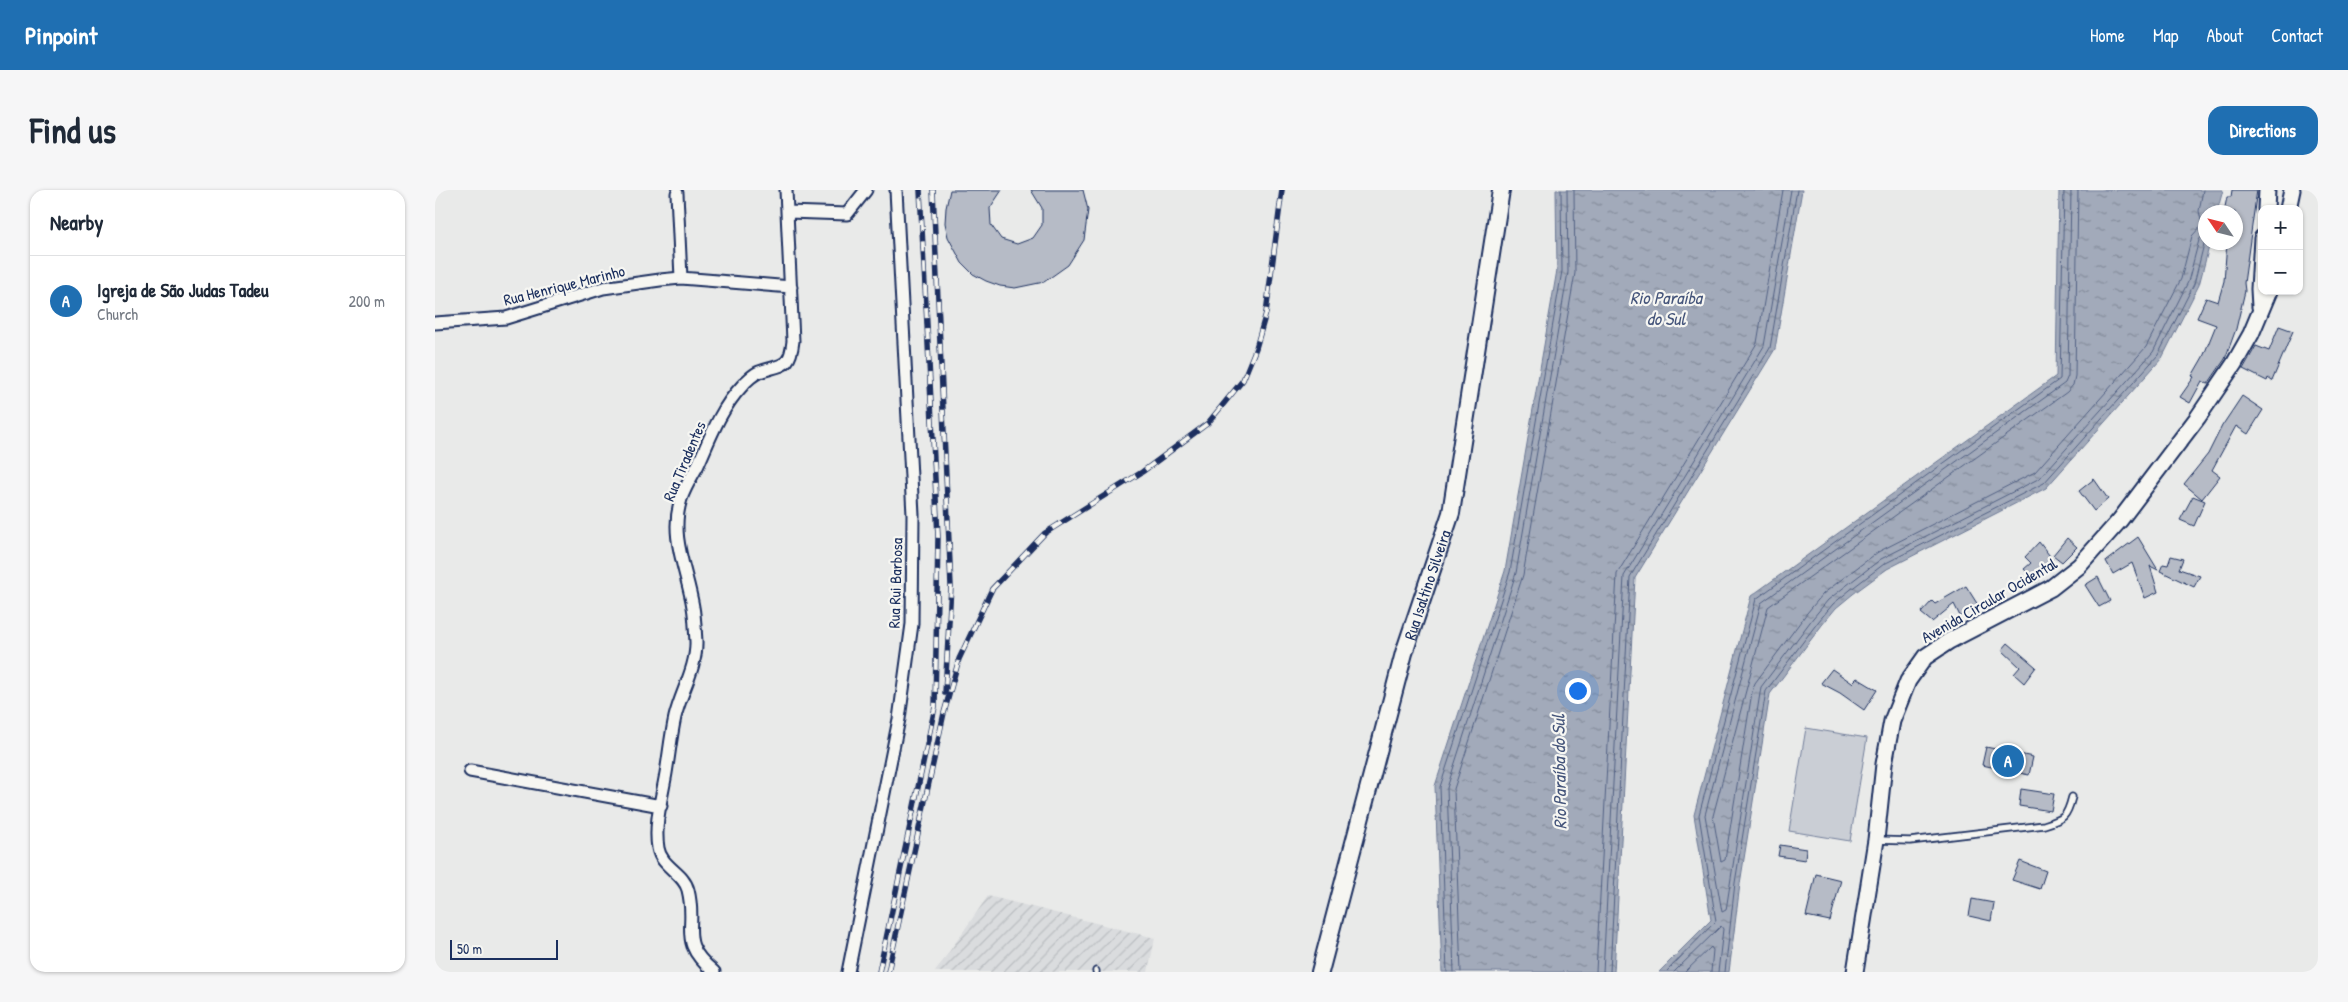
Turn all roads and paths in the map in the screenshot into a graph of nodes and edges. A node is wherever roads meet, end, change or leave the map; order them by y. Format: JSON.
{"nodes":[{"id":1,"x":787,"y":190,"type":"edge"},
{"id":2,"x":866,"y":190,"type":"edge"},
{"id":3,"x":897,"y":190,"type":"edge"},
{"id":4,"x":1501,"y":190,"type":"edge"},
{"id":5,"x":2267,"y":190,"type":"edge"},
{"id":6,"x":2293,"y":190,"type":"edge"},
{"id":7,"x":677,"y":193,"type":"dead end"},
{"id":8,"x":2265,"y":205,"type":"edge"},
{"id":9,"x":2289,"y":205,"type":"edge"},
{"id":10,"x":788,"y":212,"type":"junction"},
{"id":11,"x":2261,"y":250,"type":"edge"},
{"id":12,"x":681,"y":278,"type":"junction"},
{"id":13,"x":791,"y":287,"type":"junction"},
{"id":14,"x":2267,"y":295,"type":"edge"},
{"id":15,"x":2261,"y":311,"type":"junction"},
{"id":16,"x":435,"y":323,"type":"edge"},
{"id":17,"x":470,"y":771,"type":"dead end"},
{"id":18,"x":2072,"y":797,"type":"dead end"},
{"id":19,"x":661,"y":806,"type":"junction"},
{"id":20,"x":1876,"y":840,"type":"junction"},
{"id":21,"x":714,"y":972,"type":"edge"},
{"id":22,"x":848,"y":972,"type":"edge"},
{"id":23,"x":1320,"y":972,"type":"edge"},
{"id":24,"x":1855,"y":972,"type":"edge"}],
"edges":[{"from":1,"to":10,"type":"street","name":"Rua Tiradentes"},
{"from":2,"to":10,"type":"street"},
{"from":3,"to":22,"type":"street","name":"Rua Rui Barbosa"},
{"from":4,"to":23,"type":"main road","name":"Rua Isaltino Silveira"},
{"from":5,"to":8,"type":"street"},
{"from":6,"to":9,"type":"street"},
{"from":7,"to":12,"type":"street"},
{"from":10,"to":13,"type":"street","name":"Rua Tiradentes"},
{"from":11,"to":15,"type":"street"},
{"from":12,"to":13,"type":"street","name":"Rua Henrique Marinho"},
{"from":12,"to":16,"type":"street","name":"Rua Henrique Marinho"},
{"from":13,"to":19,"type":"street","name":"Rua Tiradentes"},
{"from":14,"to":15,"type":"street","name":"Avenida Circular Ocidental"},
{"from":15,"to":20,"type":"street","name":"Avenida Circular Ocidental"},
{"from":17,"to":19,"type":"street"},
{"from":18,"to":20,"type":"lane"},
{"from":19,"to":21,"type":"street","name":"Rua Tiradentes"},
{"from":20,"to":24,"type":"street","name":"Avenida Circular Ocidental"}]}
